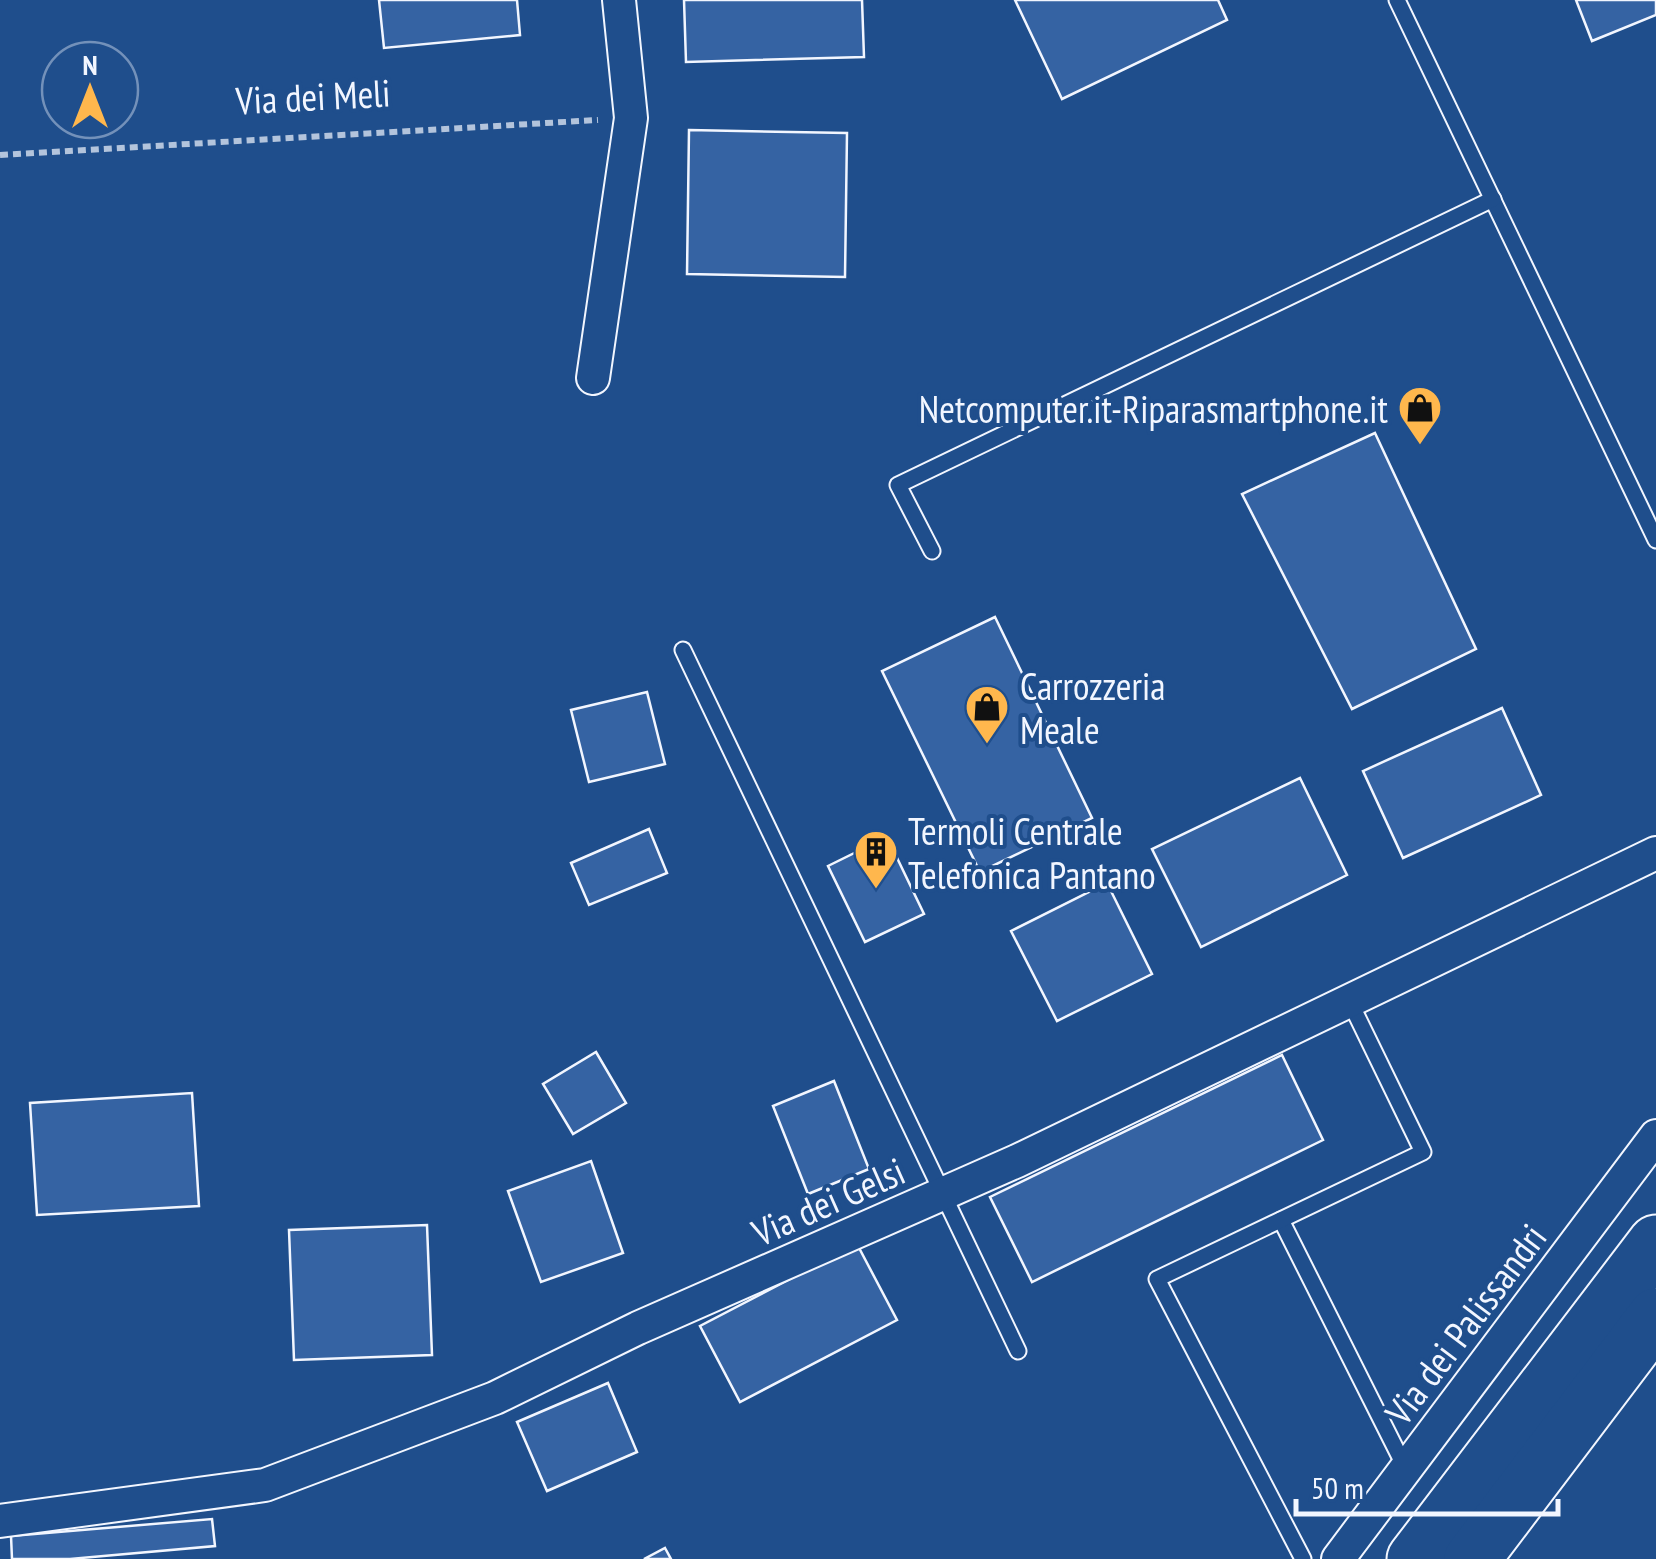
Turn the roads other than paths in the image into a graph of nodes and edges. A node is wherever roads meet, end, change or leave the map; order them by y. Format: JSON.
{"nodes":[{"id":1,"x":619,"y":0,"type":"edge"},
{"id":2,"x":1397,"y":0,"type":"edge"},
{"id":3,"x":1492,"y":200,"type":"junction"},
{"id":4,"x":593,"y":378,"type":"dead end"},
{"id":5,"x":1656,"y":540,"type":"edge"},
{"id":6,"x":932,"y":551,"type":"dead end"},
{"id":7,"x":683,"y":650,"type":"dead end"},
{"id":8,"x":1656,"y":853,"type":"edge"},
{"id":9,"x":1350,"y":1002,"type":"junction"},
{"id":10,"x":1656,"y":1136,"type":"edge"},
{"id":11,"x":944,"y":1194,"type":"junction"},
{"id":12,"x":1281,"y":1220,"type":"junction"},
{"id":13,"x":1656,"y":1243,"type":"edge"},
{"id":14,"x":1656,"y":1316,"type":"edge"},
{"id":15,"x":1018,"y":1351,"type":"dead end"},
{"id":16,"x":1406,"y":1469,"type":"junction"},
{"id":17,"x":0,"y":1521,"type":"edge"},
{"id":18,"x":1303,"y":1559,"type":"edge"},
{"id":19,"x":1338,"y":1559,"type":"edge"},
{"id":20,"x":1415,"y":1559,"type":"edge"},
{"id":21,"x":1472,"y":1559,"type":"edge"}],
"edges":[{"from":1,"to":4,"type":"street"},
{"from":2,"to":3,"type":"lane"},
{"from":3,"to":5,"type":"lane"},
{"from":3,"to":6,"type":"lane"},
{"from":7,"to":11,"type":"lane"},
{"from":8,"to":9,"type":"street","name":"Via dei Gelsi"},
{"from":9,"to":11,"type":"street","name":"Via dei Gelsi"},
{"from":9,"to":12,"type":"lane"},
{"from":10,"to":16,"type":"street","name":"Via dei Palissandri"},
{"from":11,"to":15,"type":"lane"},
{"from":11,"to":17,"type":"street","name":"Via dei Gelsi"},
{"from":12,"to":16,"type":"lane"},
{"from":12,"to":18,"type":"lane"},
{"from":13,"to":20,"type":"highway"},
{"from":14,"to":21,"type":"highway"},
{"from":16,"to":19,"type":"street","name":"Via dei Palissandri"}]}
